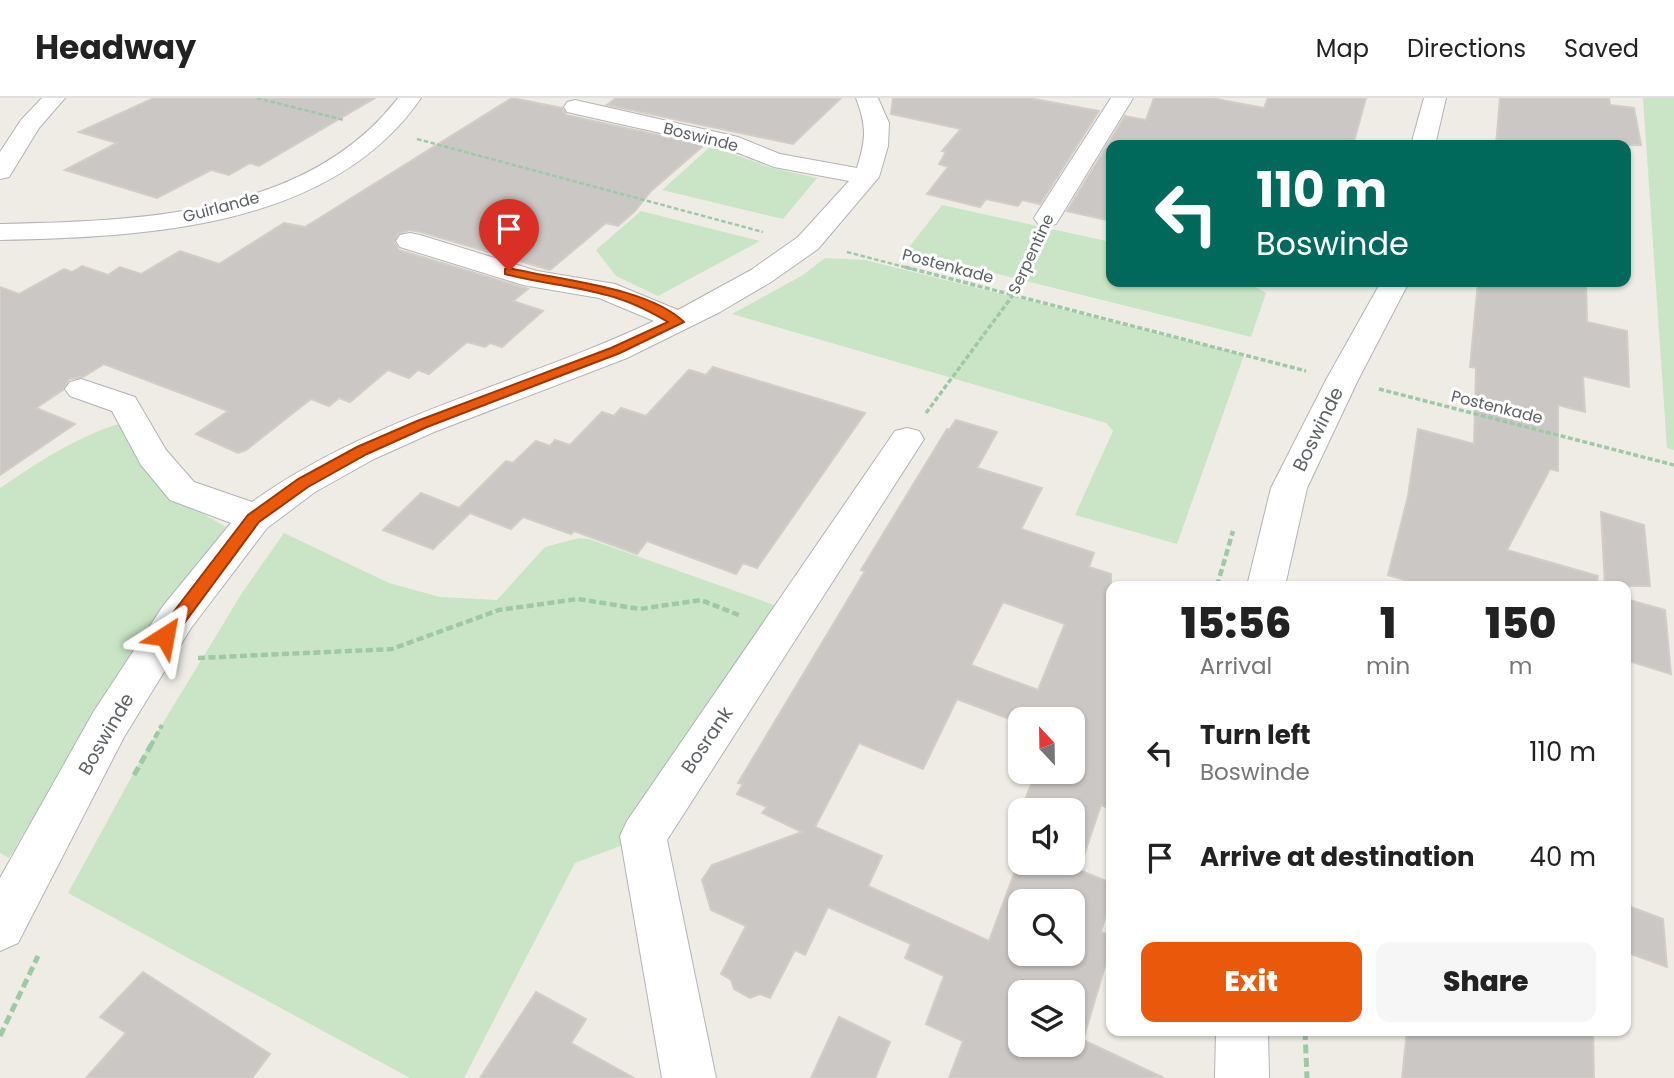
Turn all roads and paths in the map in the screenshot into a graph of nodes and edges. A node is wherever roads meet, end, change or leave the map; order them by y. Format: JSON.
{"nodes":[{"id":1,"x":54,"y":98,"type":"edge"},
{"id":2,"x":257,"y":98,"type":"edge"},
{"id":3,"x":410,"y":98,"type":"edge"},
{"id":4,"x":867,"y":98,"type":"edge"},
{"id":5,"x":1122,"y":98,"type":"edge"},
{"id":6,"x":1435,"y":98,"type":"edge"},
{"id":7,"x":575,"y":107,"type":"dead end"},
{"id":8,"x":384,"y":130,"type":"junction"},
{"id":9,"x":1424,"y":140,"type":"edge"},
{"id":10,"x":0,"y":172,"type":"edge"},
{"id":11,"x":867,"y":177,"type":"junction"},
{"id":12,"x":1046,"y":218,"type":"joint"},
{"id":13,"x":0,"y":232,"type":"edge"},
{"id":14,"x":410,"y":242,"type":"dead end"},
{"id":15,"x":808,"y":243,"type":"junction"},
{"id":16,"x":1392,"y":287,"type":"edge"},
{"id":17,"x":1013,"y":295,"type":"junction"},
{"id":18,"x":678,"y":322,"type":"junction"},
{"id":19,"x":1342,"y":380,"type":"junction"},
{"id":20,"x":1385,"y":383,"type":"dead end"},
{"id":21,"x":81,"y":389,"type":"dead end"},
{"id":22,"x":1381,"y":390,"type":"junction"},
{"id":23,"x":1376,"y":400,"type":"dead end"},
{"id":24,"x":907,"y":439,"type":"joint"},
{"id":25,"x":1674,"y":465,"type":"edge"},
{"id":26,"x":254,"y":519,"type":"junction"},
{"id":27,"x":1267,"y":581,"type":"edge"},
{"id":28,"x":779,"y":631,"type":"junction"},
{"id":29,"x":207,"y":647,"type":"dead end"},
{"id":30,"x":152,"y":656,"type":"junction"},
{"id":31,"x":200,"y":659,"type":"junction"},
{"id":32,"x":193,"y":671,"type":"dead end"},
{"id":33,"x":166,"y":719,"type":"dead end"},
{"id":34,"x":132,"y":779,"type":"dead end"},
{"id":35,"x":0,"y":926,"type":"edge"},
{"id":36,"x":41,"y":951,"type":"dead end"},
{"id":37,"x":0,"y":1036,"type":"edge"},
{"id":38,"x":1242,"y":1036,"type":"edge"},
{"id":39,"x":1305,"y":1036,"type":"edge"},
{"id":40,"x":689,"y":1078,"type":"edge"},
{"id":41,"x":1242,"y":1078,"type":"edge"},
{"id":42,"x":1307,"y":1078,"type":"edge"}],
"edges":[{"from":1,"to":10,"type":"street"},
{"from":2,"to":8,"type":"path","name":"Postenkade"},
{"from":3,"to":8,"type":"street","name":"Guirlande"},
{"from":4,"to":11,"type":"street","name":"Boswinde"},
{"from":5,"to":12,"type":"street","name":"Serpentine"},
{"from":6,"to":9,"type":"street"},
{"from":7,"to":11,"type":"street","name":"Boswinde"},
{"from":8,"to":13,"type":"street","name":"Guirlande"},
{"from":8,"to":15,"type":"path","name":"Postenkade"},
{"from":11,"to":15,"type":"street","name":"Boswinde"},
{"from":12,"to":17,"type":"path","name":"Serpentine"},
{"from":14,"to":18,"type":"street"},
{"from":15,"to":17,"type":"path","name":"Postenkade"},
{"from":15,"to":18,"type":"street","name":"Boswinde"},
{"from":16,"to":19,"type":"street","name":"Boswinde"},
{"from":17,"to":19,"type":"path","name":"Postenkade"},
{"from":17,"to":24,"type":"path","name":"Serpentine"},
{"from":18,"to":26,"type":"street","name":"Boswinde"},
{"from":19,"to":22,"type":"path","name":"Postenkade"},
{"from":19,"to":27,"type":"street","name":"Boswinde"},
{"from":20,"to":22,"type":"path"},
{"from":21,"to":26,"type":"street"},
{"from":22,"to":23,"type":"path"},
{"from":22,"to":25,"type":"path","name":"Postenkade"},
{"from":24,"to":28,"type":"street","name":"Bosrank"},
{"from":26,"to":30,"type":"street","name":"Boswinde"},
{"from":28,"to":31,"type":"path"},
{"from":28,"to":40,"type":"street","name":"Bosrank"},
{"from":29,"to":31,"type":"path"},
{"from":30,"to":31,"type":"path"},
{"from":30,"to":35,"type":"street","name":"Boswinde"},
{"from":31,"to":32,"type":"path"},
{"from":33,"to":34,"type":"path"},
{"from":36,"to":37,"type":"path"},
{"from":38,"to":41,"type":"street"},
{"from":39,"to":42,"type":"path"}]}
